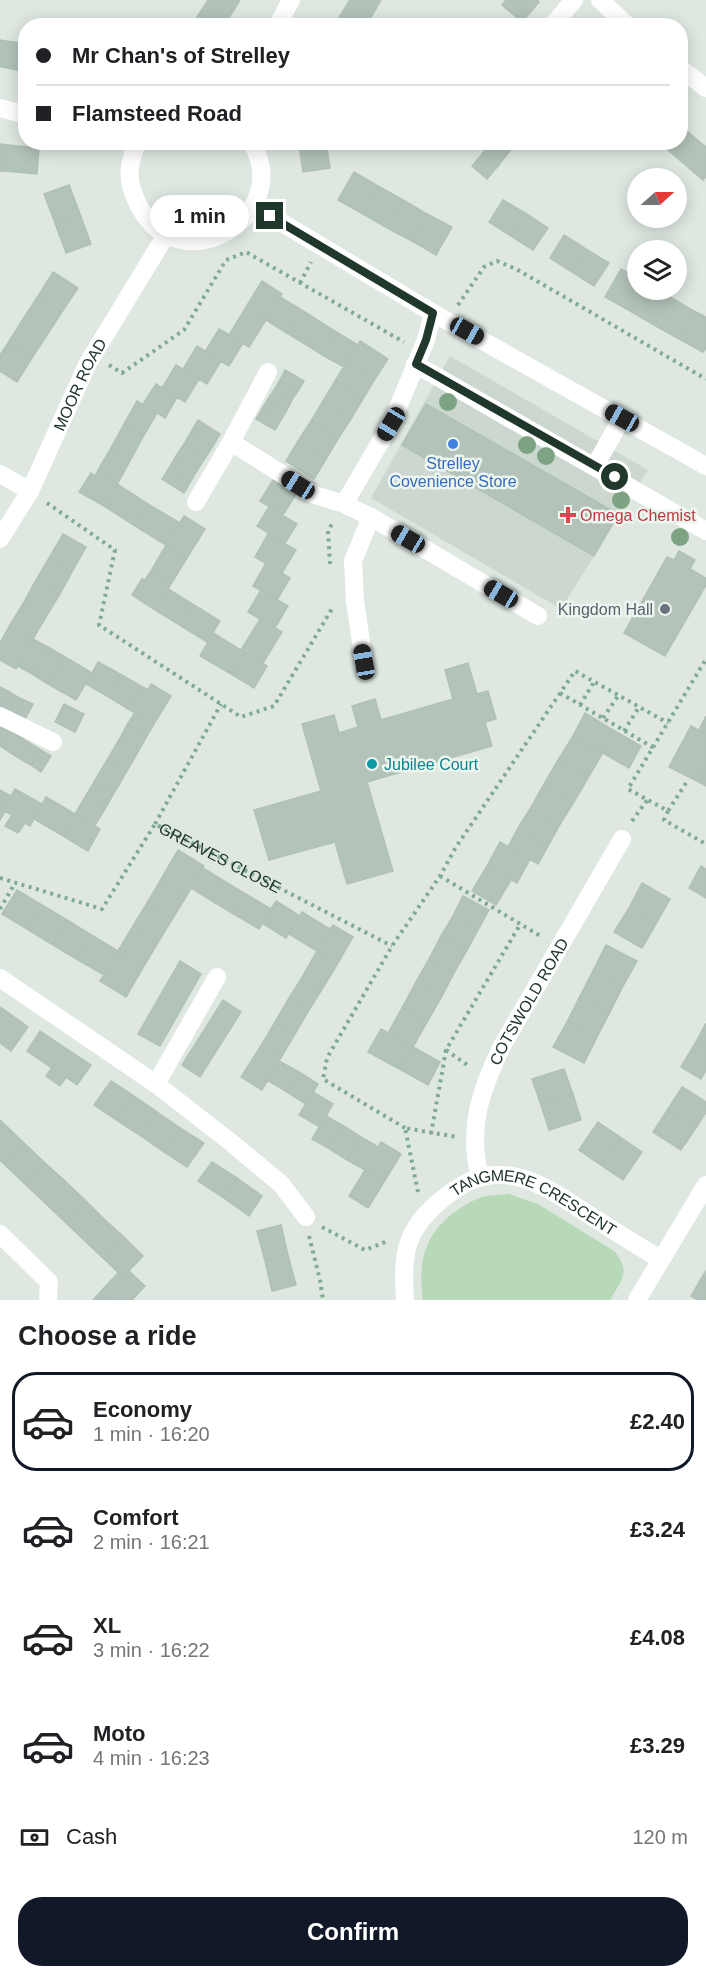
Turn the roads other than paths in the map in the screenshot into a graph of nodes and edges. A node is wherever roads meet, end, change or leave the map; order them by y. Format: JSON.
{"nodes":[{"id":1,"x":291,"y":0,"type":"edge"},
{"id":2,"x":574,"y":0,"type":"edge"},
{"id":3,"x":600,"y":0,"type":"edge"},
{"id":4,"x":281,"y":18,"type":"edge"},
{"id":5,"x":559,"y":18,"type":"edge"},
{"id":6,"x":619,"y":18,"type":"edge"},
{"id":7,"x":688,"y":74,"type":"edge"},
{"id":8,"x":706,"y":88,"type":"edge"},
{"id":9,"x":0,"y":108,"type":"edge"},
{"id":10,"x":18,"y":113,"type":"edge"},
{"id":11,"x":135,"y":150,"type":"edge"},
{"id":12,"x":255,"y":150,"type":"edge"},
{"id":13,"x":254,"y":206,"type":"junction"},
{"id":14,"x":166,"y":235,"type":"junction"},
{"id":15,"x":440,"y":316,"type":"junction"},
{"id":16,"x":418,"y":358,"type":"junction"},
{"id":17,"x":268,"y":372,"type":"dead end"},
{"id":18,"x":622,"y":418,"type":"junction"},
{"id":19,"x":231,"y":442,"type":"junction"},
{"id":20,"x":595,"y":466,"type":"junction"},
{"id":21,"x":706,"y":466,"type":"edge"},
{"id":22,"x":0,"y":474,"type":"edge"},
{"id":23,"x":30,"y":491,"type":"junction"},
{"id":24,"x":196,"y":502,"type":"dead end"},
{"id":25,"x":344,"y":504,"type":"junction"},
{"id":26,"x":371,"y":517,"type":"junction"},
{"id":27,"x":706,"y":531,"type":"edge"},
{"id":28,"x":0,"y":539,"type":"edge"},
{"id":29,"x":538,"y":616,"type":"dead end"},
{"id":30,"x":364,"y":662,"type":"dead end"},
{"id":31,"x":0,"y":716,"type":"edge"},
{"id":32,"x":53,"y":742,"type":"dead end"},
{"id":33,"x":622,"y":839,"type":"road end"},
{"id":34,"x":217,"y":977,"type":"dead end"},
{"id":35,"x":0,"y":978,"type":"edge"},
{"id":36,"x":156,"y":1084,"type":"junction"},
{"id":37,"x":480,"y":1177,"type":"junction"},
{"id":38,"x":706,"y":1185,"type":"edge"},
{"id":39,"x":306,"y":1217,"type":"road end"},
{"id":40,"x":0,"y":1234,"type":"edge"},
{"id":41,"x":660,"y":1259,"type":"junction"},
{"id":42,"x":48,"y":1300,"type":"edge"},
{"id":43,"x":405,"y":1300,"type":"edge"},
{"id":44,"x":637,"y":1300,"type":"edge"}],
"edges":[{"from":1,"to":4,"type":"street"},
{"from":2,"to":5,"type":"street"},
{"from":3,"to":6,"type":"street"},
{"from":7,"to":8,"type":"street"},
{"from":9,"to":10,"type":"street"},
{"from":11,"to":14,"type":"street"},
{"from":12,"to":13,"type":"street"},
{"from":13,"to":14,"type":"street"},
{"from":13,"to":15,"type":"street"},
{"from":14,"to":23,"type":"street","name":"MOOR ROAD"},
{"from":15,"to":16,"type":"street"},
{"from":15,"to":18,"type":"street"},
{"from":16,"to":20,"type":"street"},
{"from":16,"to":25,"type":"street"},
{"from":17,"to":19,"type":"street"},
{"from":18,"to":20,"type":"street"},
{"from":18,"to":21,"type":"street"},
{"from":19,"to":24,"type":"street"},
{"from":19,"to":25,"type":"street"},
{"from":20,"to":27,"type":"street"},
{"from":22,"to":23,"type":"street"},
{"from":23,"to":28,"type":"street","name":"MOOR ROAD"},
{"from":25,"to":26,"type":"street"},
{"from":26,"to":29,"type":"street"},
{"from":26,"to":30,"type":"street"},
{"from":31,"to":32,"type":"street"},
{"from":33,"to":37,"type":"street","name":"COTSWOLD ROAD"},
{"from":34,"to":36,"type":"street"},
{"from":35,"to":36,"type":"street"},
{"from":36,"to":39,"type":"street"},
{"from":37,"to":41,"type":"street","name":"TANGMERE CRESCENT"},
{"from":37,"to":43,"type":"street","name":"TANGMERE CRESCENT"},
{"from":38,"to":41,"type":"street"},
{"from":40,"to":42,"type":"street"},
{"from":41,"to":44,"type":"street"}]}
